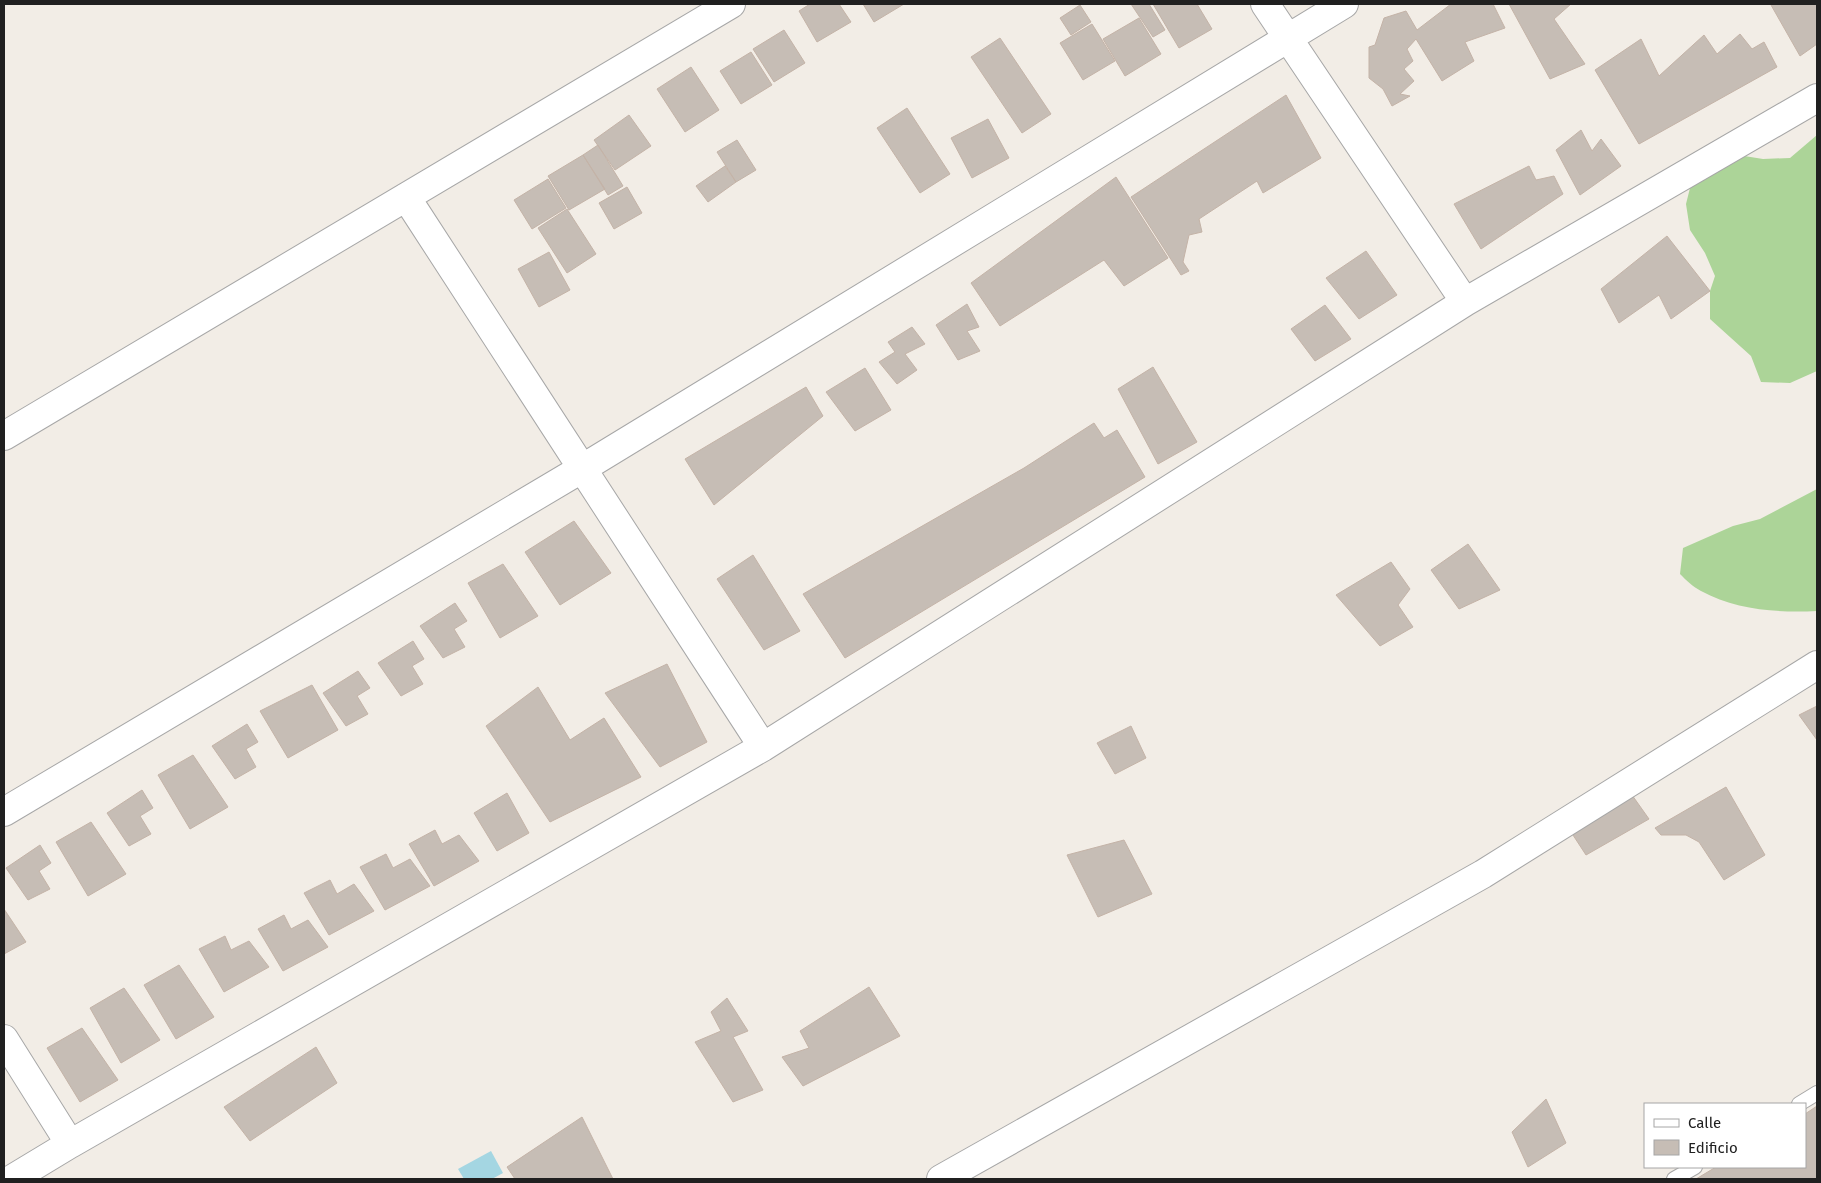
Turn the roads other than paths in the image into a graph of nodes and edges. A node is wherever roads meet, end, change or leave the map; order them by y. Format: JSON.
{"nodes":[{"id":1,"x":730,"y":4,"type":"edge"},
{"id":2,"x":1265,"y":4,"type":"edge"},
{"id":3,"x":1344,"y":4,"type":"edge"},
{"id":4,"x":1288,"y":38,"type":"junction"},
{"id":5,"x":1817,"y":98,"type":"edge"},
{"id":6,"x":406,"y":197,"type":"junction"},
{"id":7,"x":1464,"y":302,"type":"junction"},
{"id":8,"x":4,"y":436,"type":"edge"},
{"id":9,"x":583,"y":468,"type":"junction"},
{"id":10,"x":1817,"y":665,"type":"edge"},
{"id":11,"x":763,"y":747,"type":"junction"},
{"id":12,"x":4,"y":812,"type":"edge"},
{"id":13,"x":4,"y":1039,"type":"edge"},
{"id":14,"x":1817,"y":1093,"type":"edge"},
{"id":15,"x":1801,"y":1103,"type":"edge"},
{"id":16,"x":70,"y":1144,"type":"junction"},
{"id":17,"x":1693,"y":1168,"type":"edge"},
{"id":18,"x":12,"y":1179,"type":"edge"},
{"id":19,"x":941,"y":1179,"type":"edge"},
{"id":20,"x":1674,"y":1179,"type":"edge"}],
"edges":[{"from":1,"to":6,"type":"street"},
{"from":2,"to":4,"type":"street"},
{"from":3,"to":4,"type":"street"},
{"from":4,"to":7,"type":"street"},
{"from":4,"to":9,"type":"street"},
{"from":5,"to":7,"type":"street"},
{"from":6,"to":8,"type":"street"},
{"from":6,"to":9,"type":"street"},
{"from":7,"to":11,"type":"street"},
{"from":9,"to":11,"type":"street"},
{"from":9,"to":12,"type":"street"},
{"from":10,"to":19,"type":"street"},
{"from":11,"to":16,"type":"street"},
{"from":13,"to":16,"type":"street"},
{"from":14,"to":15,"type":"lane"},
{"from":16,"to":18,"type":"street"},
{"from":17,"to":20,"type":"lane"}]}
